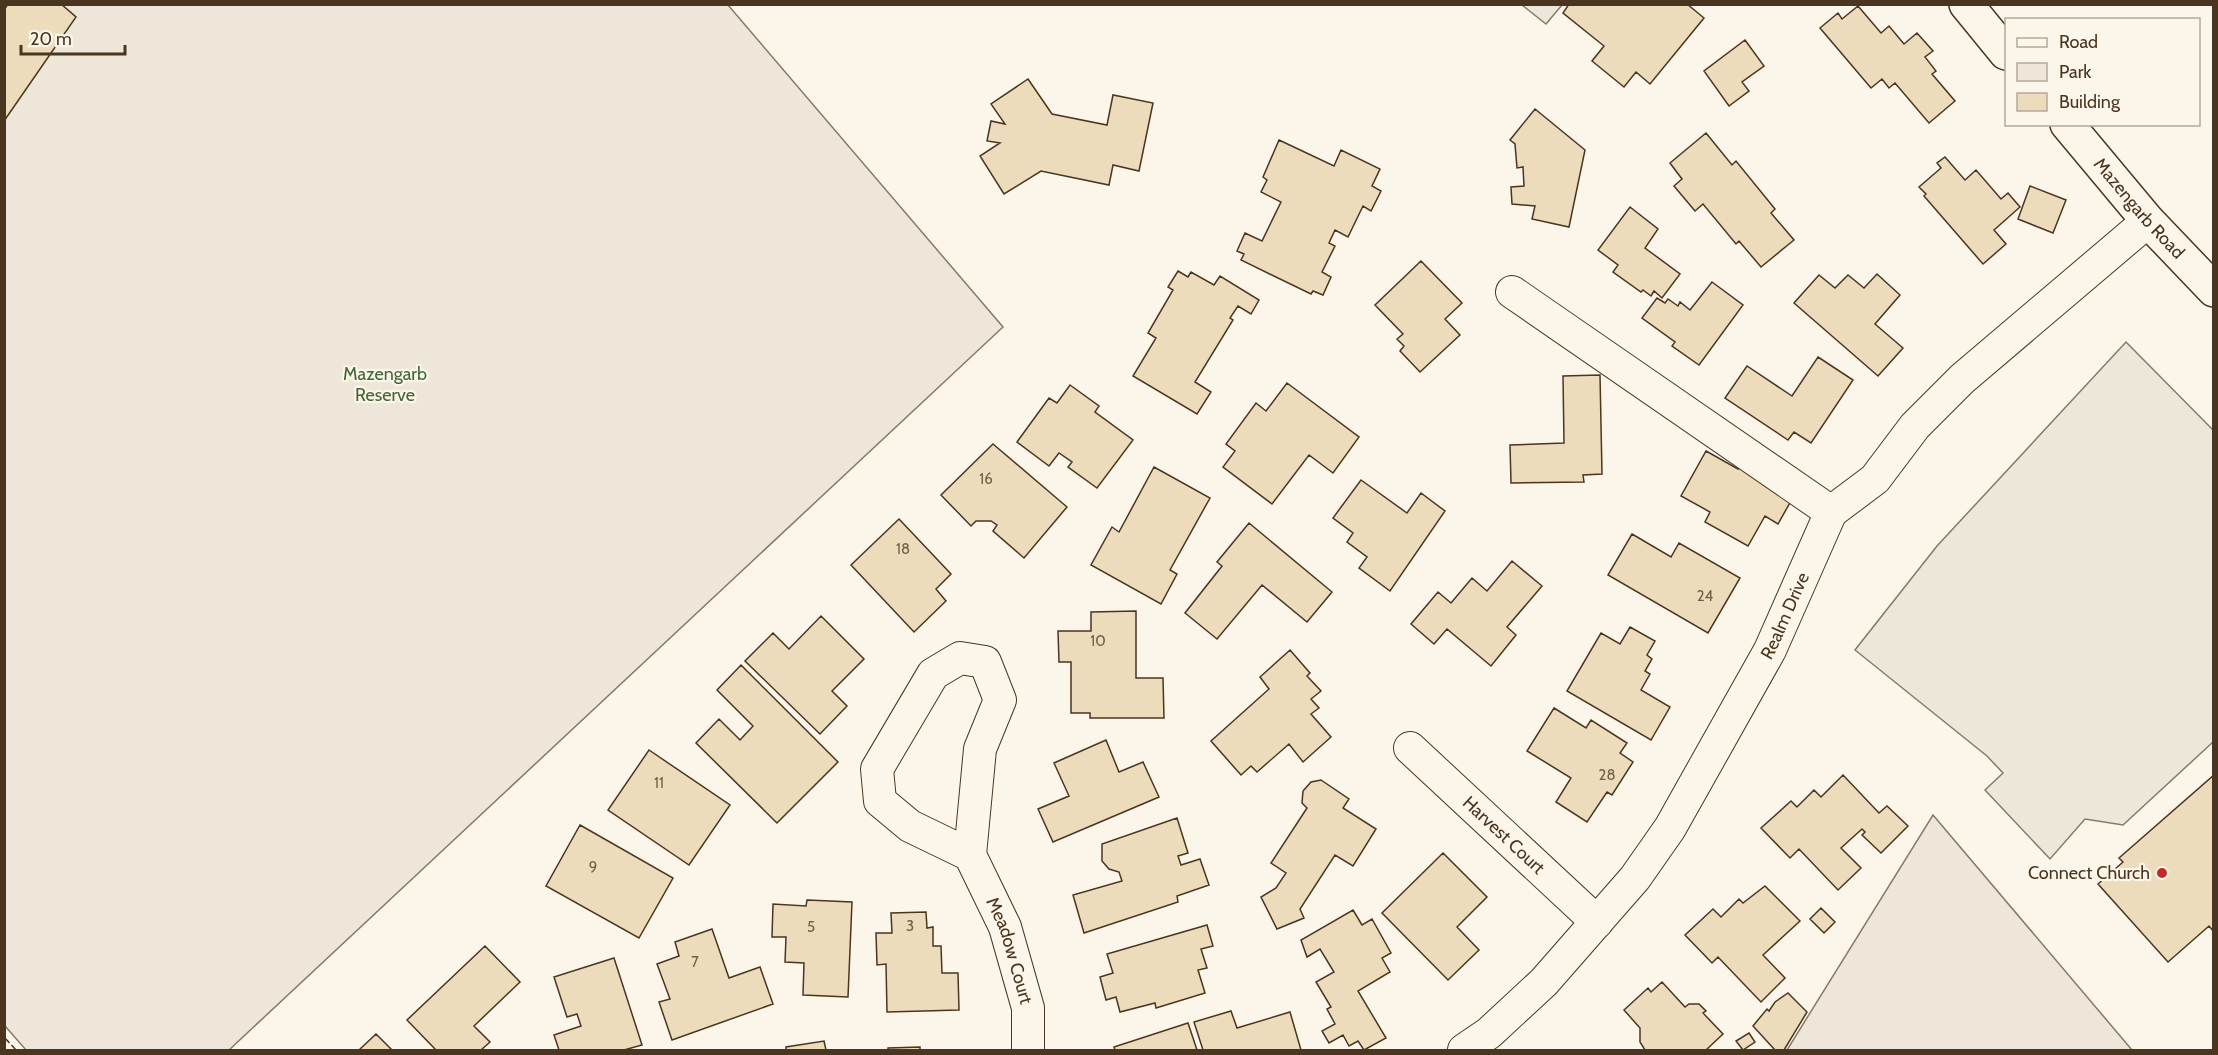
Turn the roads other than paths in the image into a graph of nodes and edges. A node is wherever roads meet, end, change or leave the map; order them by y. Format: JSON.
{"nodes":[{"id":1,"x":1966,"y":4,"type":"edge"},
{"id":2,"x":2005,"y":51,"type":"edge"},
{"id":3,"x":2069,"y":126,"type":"edge"},
{"id":4,"x":2148,"y":220,"type":"junction"},
{"id":5,"x":2214,"y":290,"type":"edge"},
{"id":6,"x":1512,"y":292,"type":"dead end"},
{"id":7,"x":1831,"y":512,"type":"junction"},
{"id":8,"x":1410,"y":748,"type":"dead end"},
{"id":9,"x":970,"y":855,"type":"junction"},
{"id":10,"x":1597,"y":922,"type":"junction"},
{"id":11,"x":1497,"y":1042,"type":"edge"},
{"id":12,"x":1028,"y":1050,"type":"edge"},
{"id":13,"x":1464,"y":1050,"type":"edge"}],
"edges":[{"from":1,"to":2,"type":"main road"},
{"from":3,"to":4,"type":"main road","name":"Mazengarb Road"},
{"from":4,"to":5,"type":"main road","name":"Mazengarb Road"},
{"from":4,"to":7,"type":"street","name":"Realm Drive"},
{"from":6,"to":7,"type":"street"},
{"from":7,"to":10,"type":"street","name":"Realm Drive"},
{"from":8,"to":10,"type":"street","name":"Harvest Court"},
{"from":9,"to":9,"type":"street"},
{"from":9,"to":12,"type":"street","name":"Meadow Court"},
{"from":10,"to":11,"type":"street","name":"Realm Drive"},
{"from":11,"to":13,"type":"street","name":"Realm Drive"}]}
